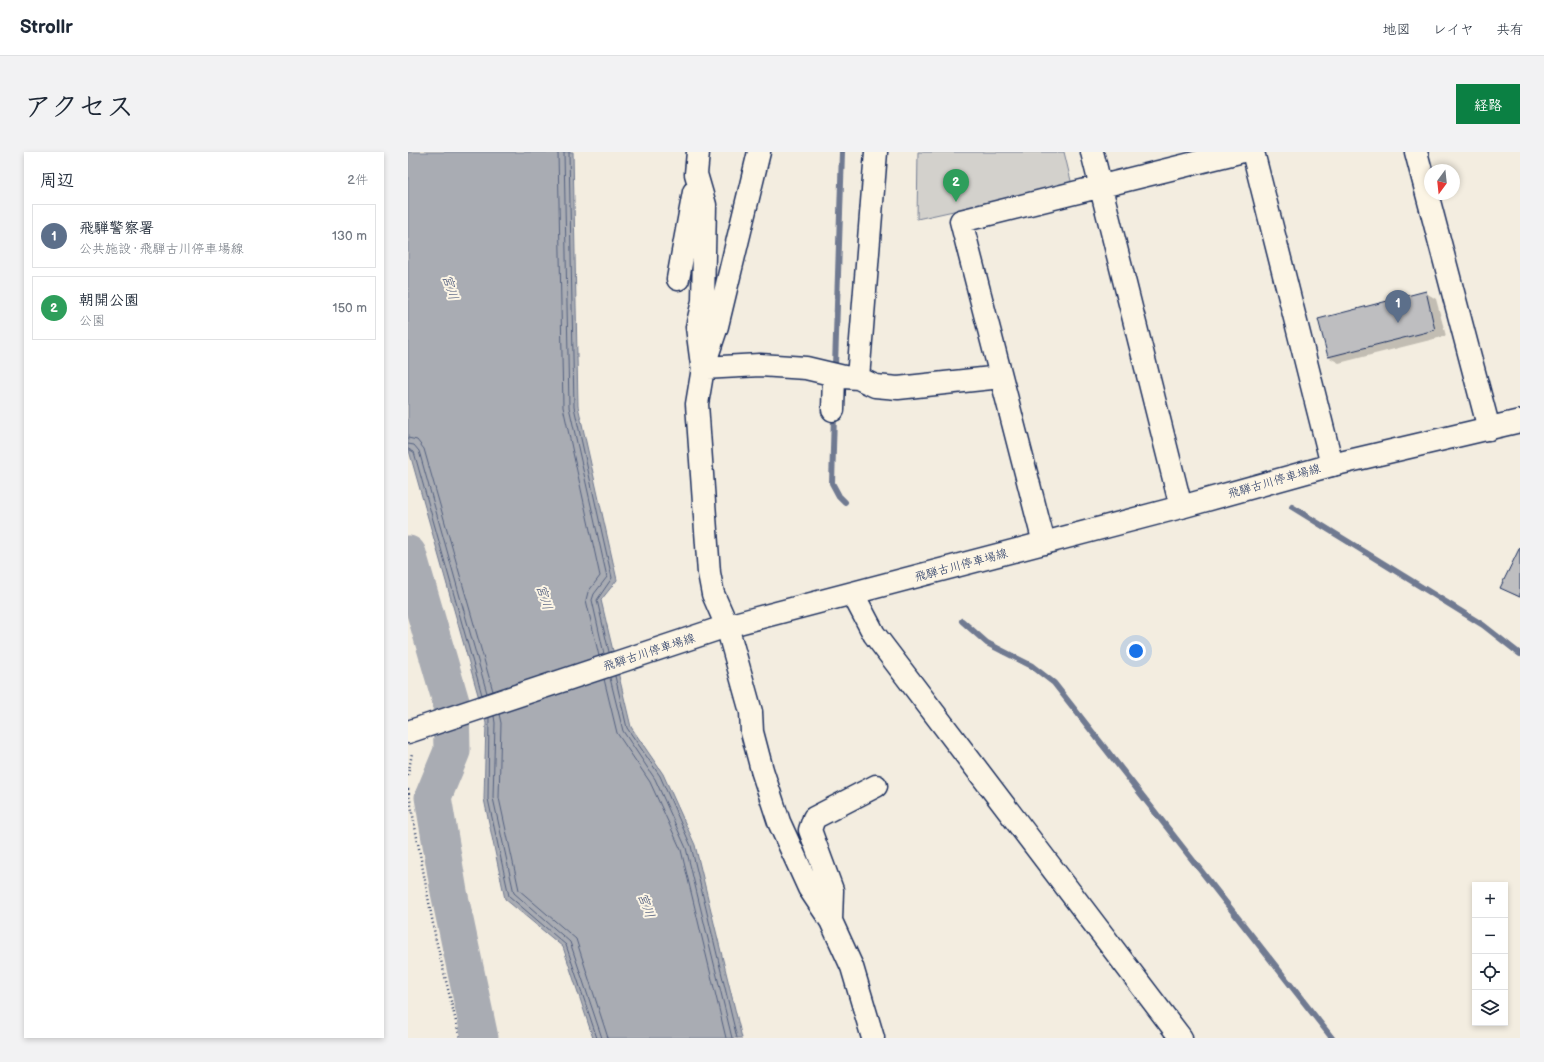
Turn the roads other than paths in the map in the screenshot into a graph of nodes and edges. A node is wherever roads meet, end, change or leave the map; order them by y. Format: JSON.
{"nodes":[{"id":1,"x":698,"y":152,"type":"edge"},
{"id":2,"x":759,"y":152,"type":"edge"},
{"id":3,"x":876,"y":152,"type":"edge"},
{"id":4,"x":1092,"y":152,"type":"edge"},
{"id":5,"x":1239,"y":152,"type":"edge"},
{"id":6,"x":1253,"y":152,"type":"edge"},
{"id":7,"x":1416,"y":152,"type":"edge"},
{"id":8,"x":696,"y":174,"type":"junction"},
{"id":9,"x":1101,"y":187,"type":"junction"},
{"id":10,"x":678,"y":279,"type":"dead end"},
{"id":11,"x":703,"y":368,"type":"junction"},
{"id":12,"x":834,"y":375,"type":"junction"},
{"id":13,"x":1001,"y":377,"type":"junction"},
{"id":14,"x":858,"y":378,"type":"junction"},
{"id":15,"x":833,"y":410,"type":"dead end"},
{"id":16,"x":1520,"y":421,"type":"edge"},
{"id":17,"x":1489,"y":428,"type":"junction"},
{"id":18,"x":1332,"y":465,"type":"junction"},
{"id":19,"x":1181,"y":507,"type":"junction"},
{"id":20,"x":1044,"y":543,"type":"junction"},
{"id":21,"x":853,"y":594,"type":"junction"},
{"id":22,"x":719,"y":629,"type":"junction"},
{"id":23,"x":414,"y":730,"type":"edge"},
{"id":24,"x":876,"y":786,"type":"dead end"},
{"id":25,"x":831,"y":922,"type":"junction"},
{"id":26,"x":873,"y":1038,"type":"edge"},
{"id":27,"x":1182,"y":1038,"type":"edge"}],
"edges":[{"from":1,"to":8,"type":"street"},
{"from":2,"to":11,"type":"street"},
{"from":3,"to":14,"type":"street"},
{"from":4,"to":9,"type":"street"},
{"from":5,"to":9,"type":"street"},
{"from":6,"to":18,"type":"street"},
{"from":7,"to":17,"type":"street"},
{"from":8,"to":10,"type":"street"},
{"from":8,"to":11,"type":"street"},
{"from":9,"to":13,"type":"street"},
{"from":9,"to":19,"type":"street"},
{"from":11,"to":12,"type":"street"},
{"from":11,"to":22,"type":"street"},
{"from":12,"to":14,"type":"street"},
{"from":12,"to":15,"type":"street"},
{"from":13,"to":14,"type":"street"},
{"from":13,"to":20,"type":"street"},
{"from":16,"to":17,"type":"street","name":"飛騨古川停車場線"},
{"from":17,"to":18,"type":"street","name":"飛騨古川停車場線"},
{"from":18,"to":19,"type":"street","name":"飛騨古川停車場線"},
{"from":19,"to":20,"type":"street","name":"飛騨古川停車場線"},
{"from":20,"to":21,"type":"street","name":"飛騨古川停車場線"},
{"from":21,"to":22,"type":"street","name":"飛騨古川停車場線"},
{"from":21,"to":27,"type":"street"},
{"from":22,"to":23,"type":"street","name":"飛騨古川停車場線"},
{"from":22,"to":25,"type":"street"},
{"from":24,"to":25,"type":"street"},
{"from":25,"to":26,"type":"street"}]}
